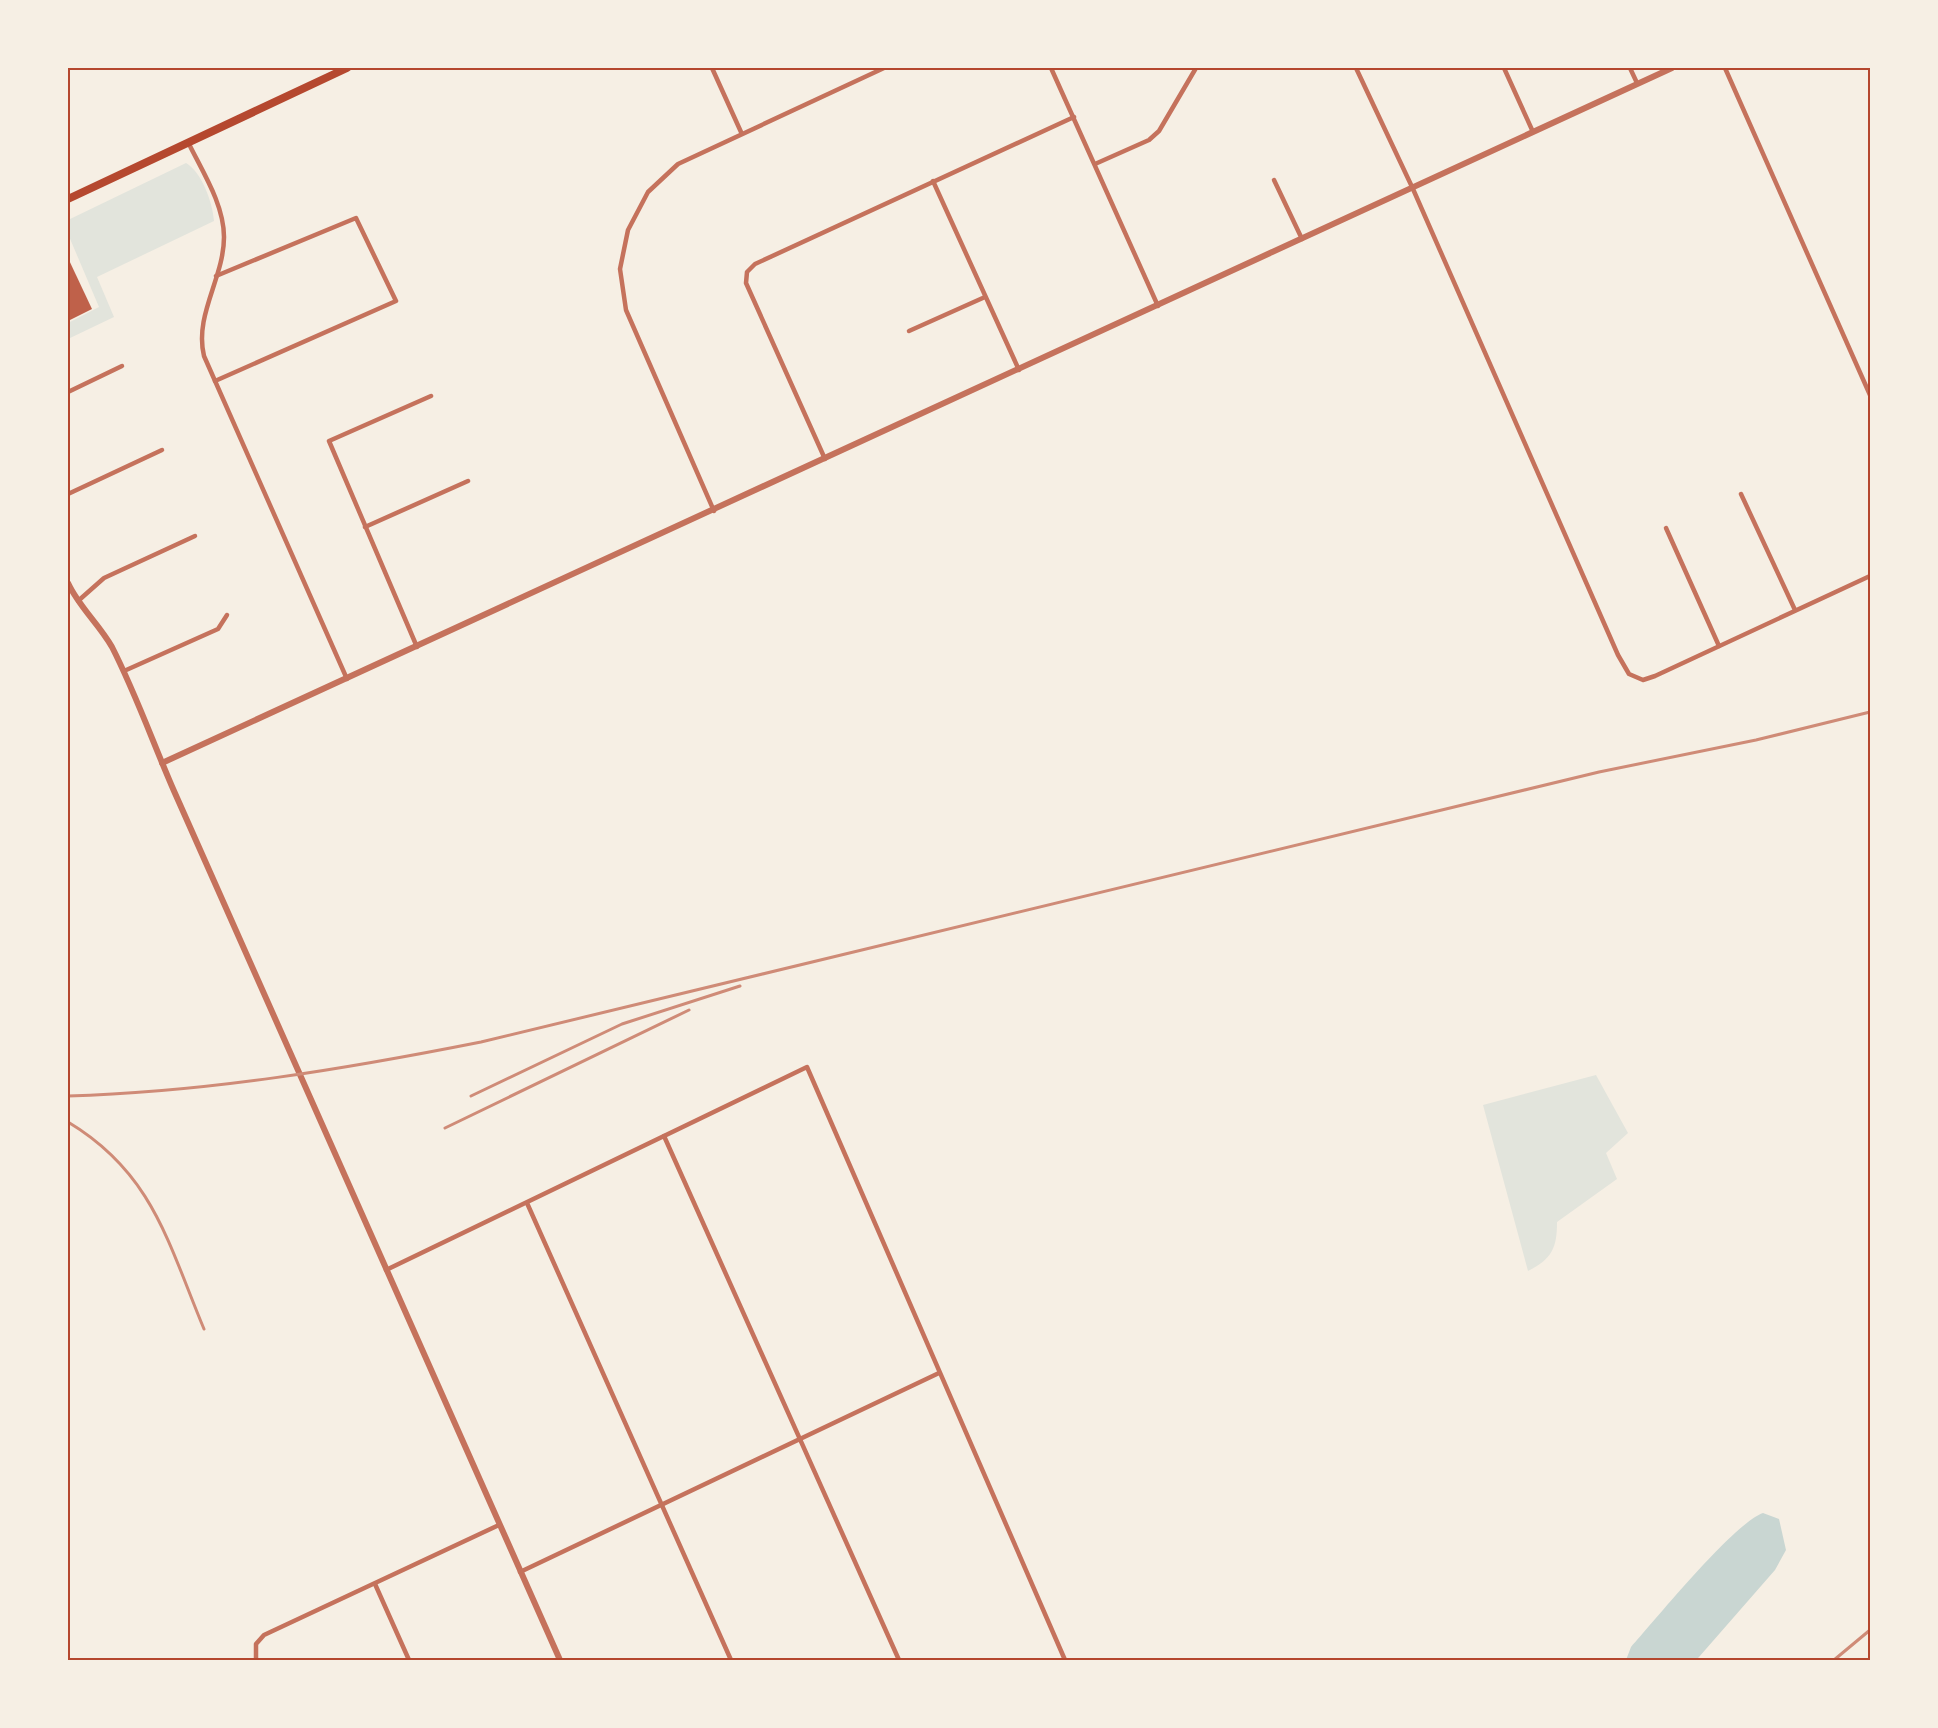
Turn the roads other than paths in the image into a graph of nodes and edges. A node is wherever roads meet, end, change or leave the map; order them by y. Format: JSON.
{"nodes":[{"id":1,"x":347,"y":68,"type":"edge"},
{"id":2,"x":712,"y":68,"type":"edge"},
{"id":3,"x":884,"y":68,"type":"edge"},
{"id":4,"x":1051,"y":68,"type":"edge"},
{"id":5,"x":1196,"y":68,"type":"edge"},
{"id":6,"x":1356,"y":68,"type":"edge"},
{"id":7,"x":1504,"y":68,"type":"edge"},
{"id":8,"x":1630,"y":68,"type":"edge"},
{"id":9,"x":1672,"y":68,"type":"edge"},
{"id":10,"x":1725,"y":68,"type":"edge"},
{"id":11,"x":1637,"y":83,"type":"junction"},
{"id":12,"x":1074,"y":117,"type":"junction"},
{"id":13,"x":741,"y":132,"type":"junction"},
{"id":14,"x":1533,"y":132,"type":"junction"},
{"id":15,"x":188,"y":142,"type":"junction"},
{"id":16,"x":1095,"y":164,"type":"junction"},
{"id":17,"x":1274,"y":180,"type":"dead end"},
{"id":18,"x":933,"y":181,"type":"junction"},
{"id":19,"x":1413,"y":189,"type":"junction"},
{"id":20,"x":68,"y":199,"type":"edge"},
{"id":21,"x":1302,"y":239,"type":"junction"},
{"id":22,"x":216,"y":276,"type":"junction"},
{"id":23,"x":985,"y":297,"type":"junction"},
{"id":24,"x":1158,"y":306,"type":"junction"},
{"id":25,"x":909,"y":331,"type":"dead end"},
{"id":26,"x":122,"y":366,"type":"dead end"},
{"id":27,"x":1019,"y":370,"type":"junction"},
{"id":28,"x":215,"y":381,"type":"junction"},
{"id":29,"x":68,"y":392,"type":"edge"},
{"id":30,"x":1870,"y":395,"type":"edge"},
{"id":31,"x":431,"y":396,"type":"dead end"},
{"id":32,"x":162,"y":450,"type":"dead end"},
{"id":33,"x":825,"y":460,"type":"junction"},
{"id":34,"x":468,"y":481,"type":"dead end"},
{"id":35,"x":68,"y":494,"type":"edge"},
{"id":36,"x":1741,"y":494,"type":"dead end"},
{"id":37,"x":714,"y":511,"type":"junction"},
{"id":38,"x":365,"y":527,"type":"junction"},
{"id":39,"x":1666,"y":528,"type":"dead end"},
{"id":40,"x":195,"y":536,"type":"dead end"},
{"id":41,"x":1870,"y":576,"type":"edge"},
{"id":42,"x":68,"y":583,"type":"edge"},
{"id":43,"x":78,"y":601,"type":"junction"},
{"id":44,"x":1795,"y":610,"type":"junction"},
{"id":45,"x":227,"y":615,"type":"dead end"},
{"id":46,"x":1719,"y":646,"type":"junction"},
{"id":47,"x":417,"y":647,"type":"junction"},
{"id":48,"x":124,"y":671,"type":"junction"},
{"id":49,"x":347,"y":680,"type":"junction"},
{"id":50,"x":162,"y":763,"type":"junction"},
{"id":51,"x":664,"y":1136,"type":"junction"},
{"id":52,"x":527,"y":1203,"type":"junction"},
{"id":53,"x":386,"y":1270,"type":"junction"},
{"id":54,"x":939,"y":1373,"type":"junction"},
{"id":55,"x":800,"y":1439,"type":"junction"},
{"id":56,"x":662,"y":1506,"type":"junction"},
{"id":57,"x":499,"y":1525,"type":"junction"},
{"id":58,"x":520,"y":1572,"type":"junction"},
{"id":59,"x":375,"y":1584,"type":"junction"},
{"id":60,"x":256,"y":1660,"type":"edge"},
{"id":61,"x":409,"y":1660,"type":"edge"},
{"id":62,"x":560,"y":1660,"type":"edge"},
{"id":63,"x":731,"y":1660,"type":"edge"},
{"id":64,"x":899,"y":1660,"type":"edge"},
{"id":65,"x":1065,"y":1660,"type":"edge"}],
"edges":[{"from":1,"to":15,"type":"main road"},
{"from":2,"to":13,"type":"street"},
{"from":3,"to":13,"type":"street"},
{"from":4,"to":12,"type":"street"},
{"from":5,"to":16,"type":"street"},
{"from":6,"to":19,"type":"street"},
{"from":7,"to":14,"type":"street"},
{"from":8,"to":11,"type":"street"},
{"from":9,"to":11,"type":"street"},
{"from":10,"to":30,"type":"street"},
{"from":11,"to":14,"type":"street"},
{"from":12,"to":16,"type":"street"},
{"from":12,"to":18,"type":"street"},
{"from":13,"to":37,"type":"street"},
{"from":14,"to":19,"type":"street"},
{"from":15,"to":20,"type":"main road"},
{"from":15,"to":22,"type":"street"},
{"from":16,"to":24,"type":"street"},
{"from":17,"to":21,"type":"street"},
{"from":18,"to":23,"type":"street"},
{"from":18,"to":33,"type":"street"},
{"from":19,"to":21,"type":"street"},
{"from":19,"to":46,"type":"street"},
{"from":21,"to":24,"type":"street"},
{"from":22,"to":28,"type":"street"},
{"from":22,"to":28,"type":"street"},
{"from":23,"to":25,"type":"street"},
{"from":23,"to":27,"type":"street"},
{"from":24,"to":27,"type":"street"},
{"from":26,"to":29,"type":"street"},
{"from":27,"to":33,"type":"street"},
{"from":28,"to":49,"type":"street"},
{"from":31,"to":38,"type":"street"},
{"from":32,"to":35,"type":"street"},
{"from":33,"to":37,"type":"street"},
{"from":34,"to":38,"type":"street"},
{"from":36,"to":44,"type":"street"},
{"from":37,"to":47,"type":"street"},
{"from":38,"to":47,"type":"street"},
{"from":39,"to":46,"type":"street"},
{"from":40,"to":43,"type":"street"},
{"from":41,"to":44,"type":"street"},
{"from":42,"to":43,"type":"street"},
{"from":43,"to":48,"type":"street"},
{"from":44,"to":46,"type":"street"},
{"from":45,"to":48,"type":"street"},
{"from":47,"to":49,"type":"street"},
{"from":48,"to":50,"type":"street"},
{"from":49,"to":50,"type":"street"},
{"from":50,"to":53,"type":"street"},
{"from":51,"to":52,"type":"street"},
{"from":51,"to":54,"type":"street"},
{"from":51,"to":55,"type":"street"},
{"from":52,"to":53,"type":"street"},
{"from":52,"to":56,"type":"street"},
{"from":53,"to":57,"type":"street"},
{"from":54,"to":55,"type":"street"},
{"from":54,"to":65,"type":"street"},
{"from":55,"to":56,"type":"street"},
{"from":55,"to":64,"type":"street"},
{"from":56,"to":58,"type":"street"},
{"from":56,"to":63,"type":"street"},
{"from":57,"to":58,"type":"street"},
{"from":57,"to":59,"type":"street"},
{"from":58,"to":62,"type":"street"},
{"from":59,"to":60,"type":"street"},
{"from":59,"to":61,"type":"street"}]}
